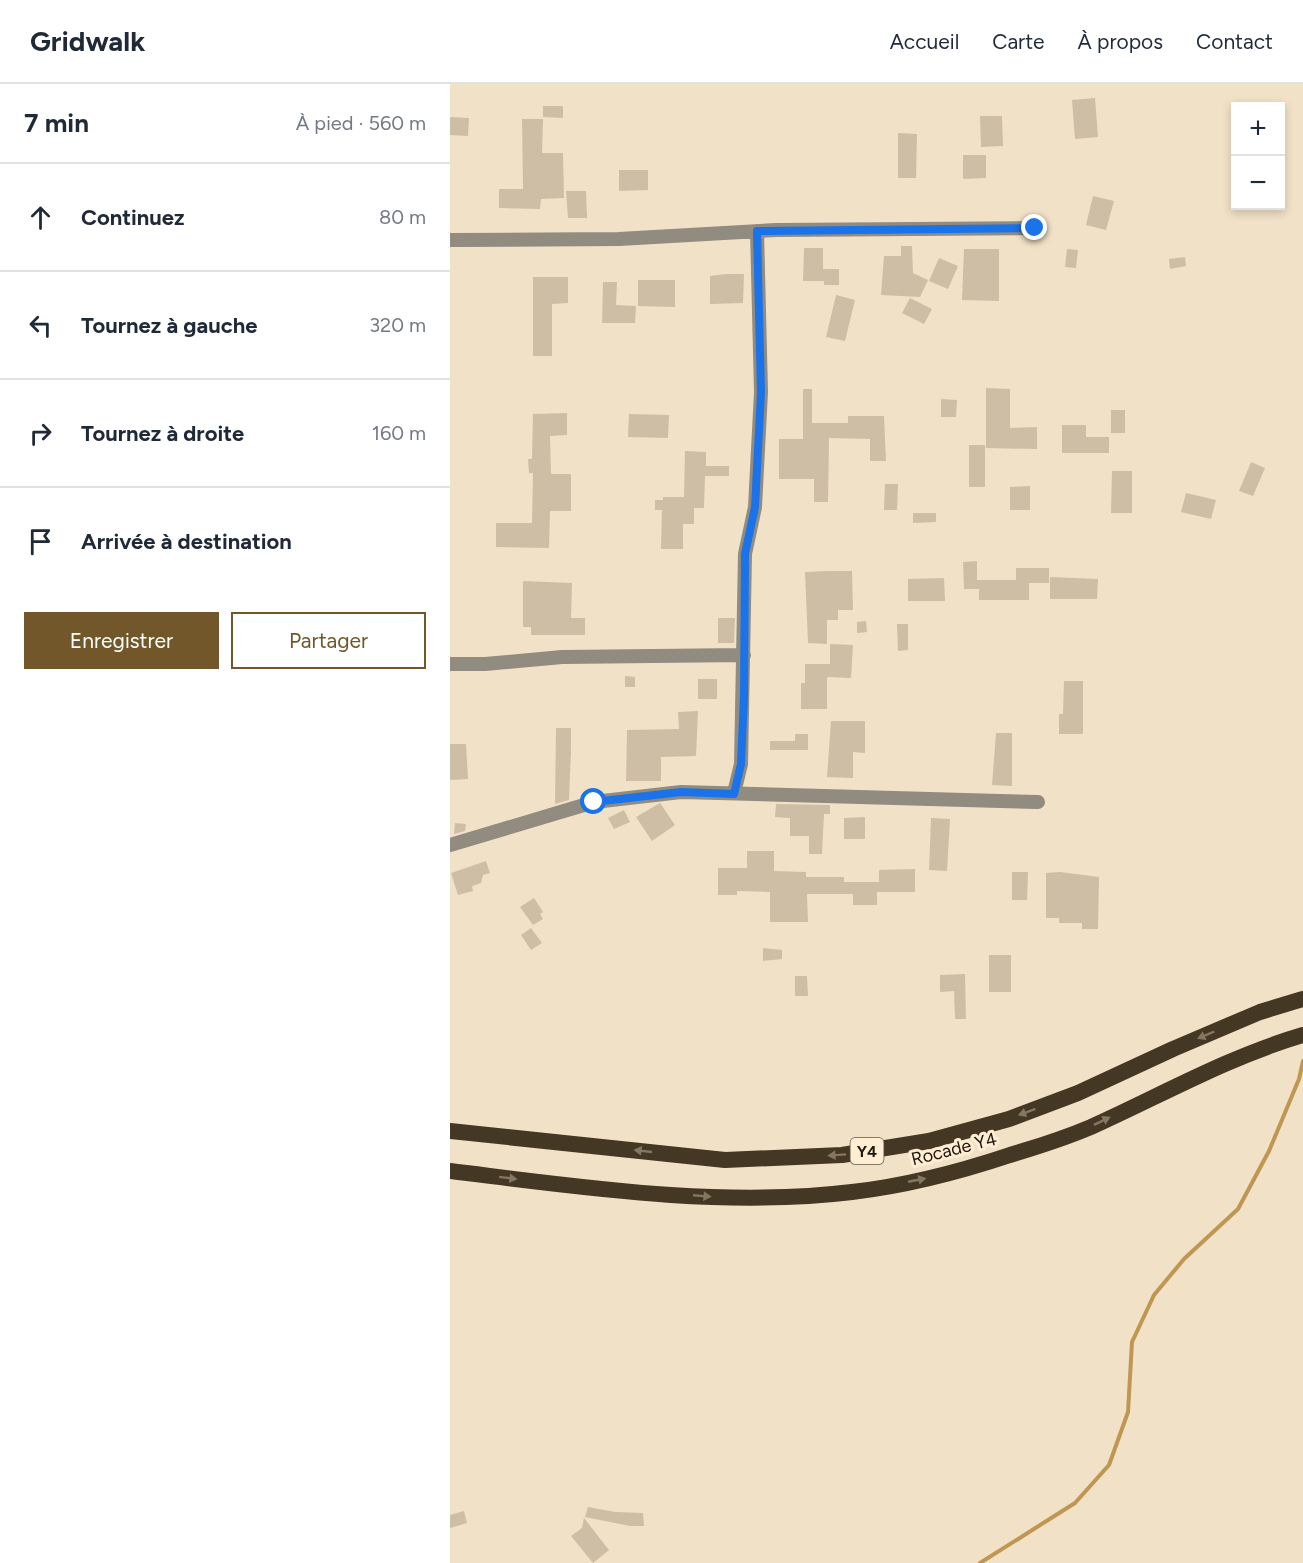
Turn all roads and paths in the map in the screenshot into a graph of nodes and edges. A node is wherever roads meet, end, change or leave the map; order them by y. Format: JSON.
{"nodes":[{"id":1,"x":1035,"y":228,"type":"dead end"},
{"id":2,"x":757,"y":231,"type":"junction"},
{"id":3,"x":450,"y":240,"type":"edge"},
{"id":4,"x":744,"y":655,"type":"junction"},
{"id":5,"x":450,"y":664,"type":"edge"},
{"id":6,"x":734,"y":794,"type":"junction"},
{"id":7,"x":1038,"y":802,"type":"dead end"},
{"id":8,"x":450,"y":845,"type":"edge"},
{"id":9,"x":1303,"y":999,"type":"edge"},
{"id":10,"x":1303,"y":1035,"type":"edge"},
{"id":11,"x":450,"y":1131,"type":"edge"},
{"id":12,"x":450,"y":1172,"type":"edge"}],
"edges":[{"from":1,"to":2,"type":"street"},
{"from":2,"to":3,"type":"street"},
{"from":2,"to":4,"type":"street"},
{"from":4,"to":5,"type":"street"},
{"from":4,"to":6,"type":"street"},
{"from":6,"to":7,"type":"street"},
{"from":6,"to":8,"type":"street"},
{"from":9,"to":11,"type":"highway","name":"Rocade Y4","number":"Y4","one_way":true},
{"from":12,"to":10,"type":"highway","name":"Rocade Y4","number":"Y4","one_way":true}]}
